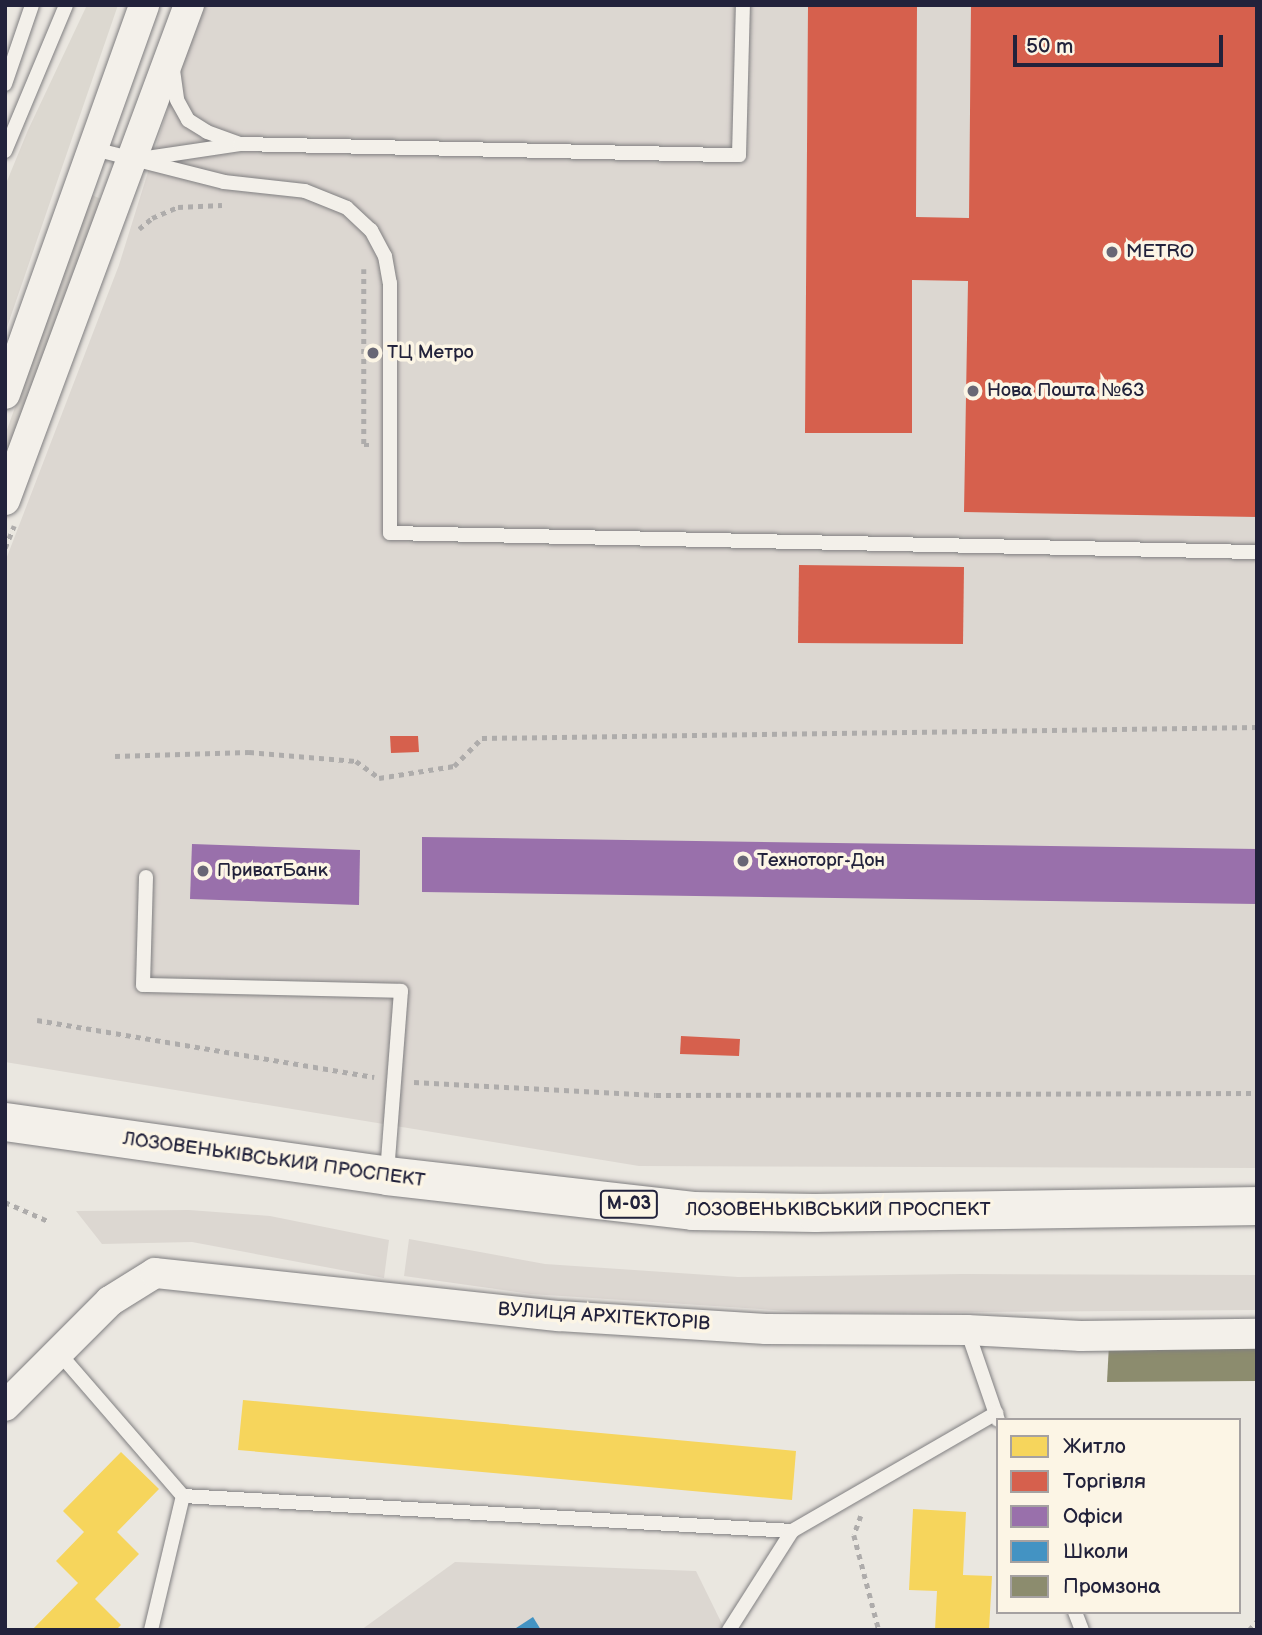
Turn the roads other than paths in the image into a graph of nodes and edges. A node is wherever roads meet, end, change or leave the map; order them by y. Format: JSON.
{"nodes":[{"id":1,"x":32,"y":5,"type":"edge"},
{"id":2,"x":66,"y":5,"type":"edge"},
{"id":3,"x":145,"y":5,"type":"edge"},
{"id":4,"x":189,"y":5,"type":"edge"},
{"id":5,"x":743,"y":5,"type":"edge"},
{"id":6,"x":174,"y":52,"type":"junction"},
{"id":7,"x":5,"y":83,"type":"edge"},
{"id":8,"x":240,"y":144,"type":"junction"},
{"id":9,"x":94,"y":149,"type":"junction"},
{"id":10,"x":5,"y":151,"type":"edge"},
{"id":11,"x":131,"y":160,"type":"junction"},
{"id":12,"x":5,"y":394,"type":"edge"},
{"id":13,"x":12,"y":507,"type":"edge"},
{"id":14,"x":1257,"y":552,"type":"edge"},
{"id":15,"x":146,"y":877,"type":"dead end"},
{"id":16,"x":5,"y":1122,"type":"edge"},
{"id":17,"x":387,"y":1176,"type":"junction"},
{"id":18,"x":1257,"y":1206,"type":"edge"},
{"id":19,"x":967,"y":1330,"type":"junction"},
{"id":20,"x":1257,"y":1334,"type":"edge"},
{"id":21,"x":59,"y":1353,"type":"junction"},
{"id":22,"x":5,"y":1406,"type":"edge"},
{"id":23,"x":997,"y":1417,"type":"edge"},
{"id":24,"x":183,"y":1496,"type":"junction"},
{"id":25,"x":792,"y":1531,"type":"junction"},
{"id":26,"x":150,"y":1630,"type":"edge"},
{"id":27,"x":729,"y":1630,"type":"edge"}],
"edges":[{"from":1,"to":7,"type":"lane"},
{"from":2,"to":10,"type":"lane"},
{"from":3,"to":9,"type":"street"},
{"from":4,"to":6,"type":"street"},
{"from":5,"to":8,"type":"lane"},
{"from":6,"to":8,"type":"lane"},
{"from":6,"to":11,"type":"street"},
{"from":8,"to":11,"type":"lane"},
{"from":9,"to":11,"type":"lane"},
{"from":9,"to":12,"type":"street"},
{"from":11,"to":13,"type":"street"},
{"from":11,"to":14,"type":"lane"},
{"from":15,"to":17,"type":"lane"},
{"from":16,"to":17,"type":"highway","name":"ЛОЗОВЕНЬКІВСЬКИЙ ПРОСПЕКТ","number":"М-03"},
{"from":17,"to":18,"type":"highway","name":"ЛОЗОВЕНЬКІВСЬКИЙ ПРОСПЕКТ","number":"М-03"},
{"from":19,"to":20,"type":"street","name":"ВУЛИЦЯ АРХІТЕКТОРІВ"},
{"from":19,"to":21,"type":"street","name":"ВУЛИЦЯ АРХІТЕКТОРІВ"},
{"from":19,"to":23,"type":"lane"},
{"from":21,"to":22,"type":"street","name":"ВУЛИЦЯ АРХІТЕКТОРІВ"},
{"from":21,"to":24,"type":"lane"},
{"from":23,"to":25,"type":"lane"},
{"from":24,"to":25,"type":"lane"},
{"from":24,"to":26,"type":"lane"},
{"from":25,"to":27,"type":"lane"}]}
